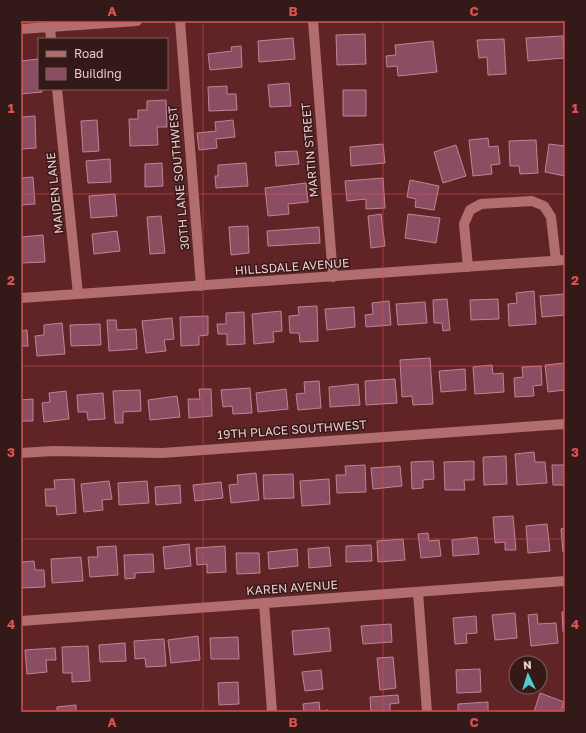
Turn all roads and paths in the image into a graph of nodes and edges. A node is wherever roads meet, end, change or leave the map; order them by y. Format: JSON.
{"nodes":[{"id":1,"x":137,"y":21,"type":"edge"},
{"id":2,"x":180,"y":21,"type":"edge"},
{"id":3,"x":313,"y":21,"type":"edge"},
{"id":4,"x":50,"y":27,"type":"junction"},
{"id":5,"x":21,"y":29,"type":"edge"},
{"id":6,"x":51,"y":38,"type":"edge"},
{"id":7,"x":57,"y":90,"type":"edge"},
{"id":8,"x":561,"y":261,"type":"edge"},
{"id":9,"x":468,"y":266,"type":"junction"},
{"id":10,"x":333,"y":277,"type":"junction"},
{"id":11,"x":201,"y":286,"type":"junction"},
{"id":12,"x":78,"y":294,"type":"junction"},
{"id":13,"x":21,"y":298,"type":"edge"},
{"id":14,"x":565,"y":424,"type":"edge"},
{"id":15,"x":21,"y":453,"type":"edge"},
{"id":16,"x":565,"y":581,"type":"edge"},
{"id":17,"x":418,"y":592,"type":"junction"},
{"id":18,"x":264,"y":603,"type":"junction"},
{"id":19,"x":21,"y":620,"type":"edge"},
{"id":20,"x":272,"y":712,"type":"edge"},
{"id":21,"x":427,"y":712,"type":"edge"}],
"edges":[{"from":1,"to":4,"type":"street"},
{"from":2,"to":11,"type":"street","name":"30TH LANE SOUTHWEST"},
{"from":3,"to":10,"type":"street","name":"MARTIN STREET"},
{"from":4,"to":5,"type":"street"},
{"from":4,"to":6,"type":"street"},
{"from":7,"to":12,"type":"street","name":"MAIDEN LANE"},
{"from":8,"to":9,"type":"street","name":"HILLSDALE AVENUE"},
{"from":8,"to":9,"type":"street"},
{"from":9,"to":10,"type":"street","name":"HILLSDALE AVENUE"},
{"from":10,"to":11,"type":"street","name":"HILLSDALE AVENUE"},
{"from":11,"to":12,"type":"street","name":"HILLSDALE AVENUE"},
{"from":12,"to":13,"type":"street","name":"HILLSDALE AVENUE"},
{"from":14,"to":15,"type":"street","name":"19TH PLACE SOUTHWEST"},
{"from":16,"to":17,"type":"street","name":"KAREN AVENUE"},
{"from":17,"to":18,"type":"street","name":"KAREN AVENUE"},
{"from":17,"to":21,"type":"street"},
{"from":18,"to":19,"type":"street","name":"KAREN AVENUE"},
{"from":18,"to":20,"type":"street"}]}
